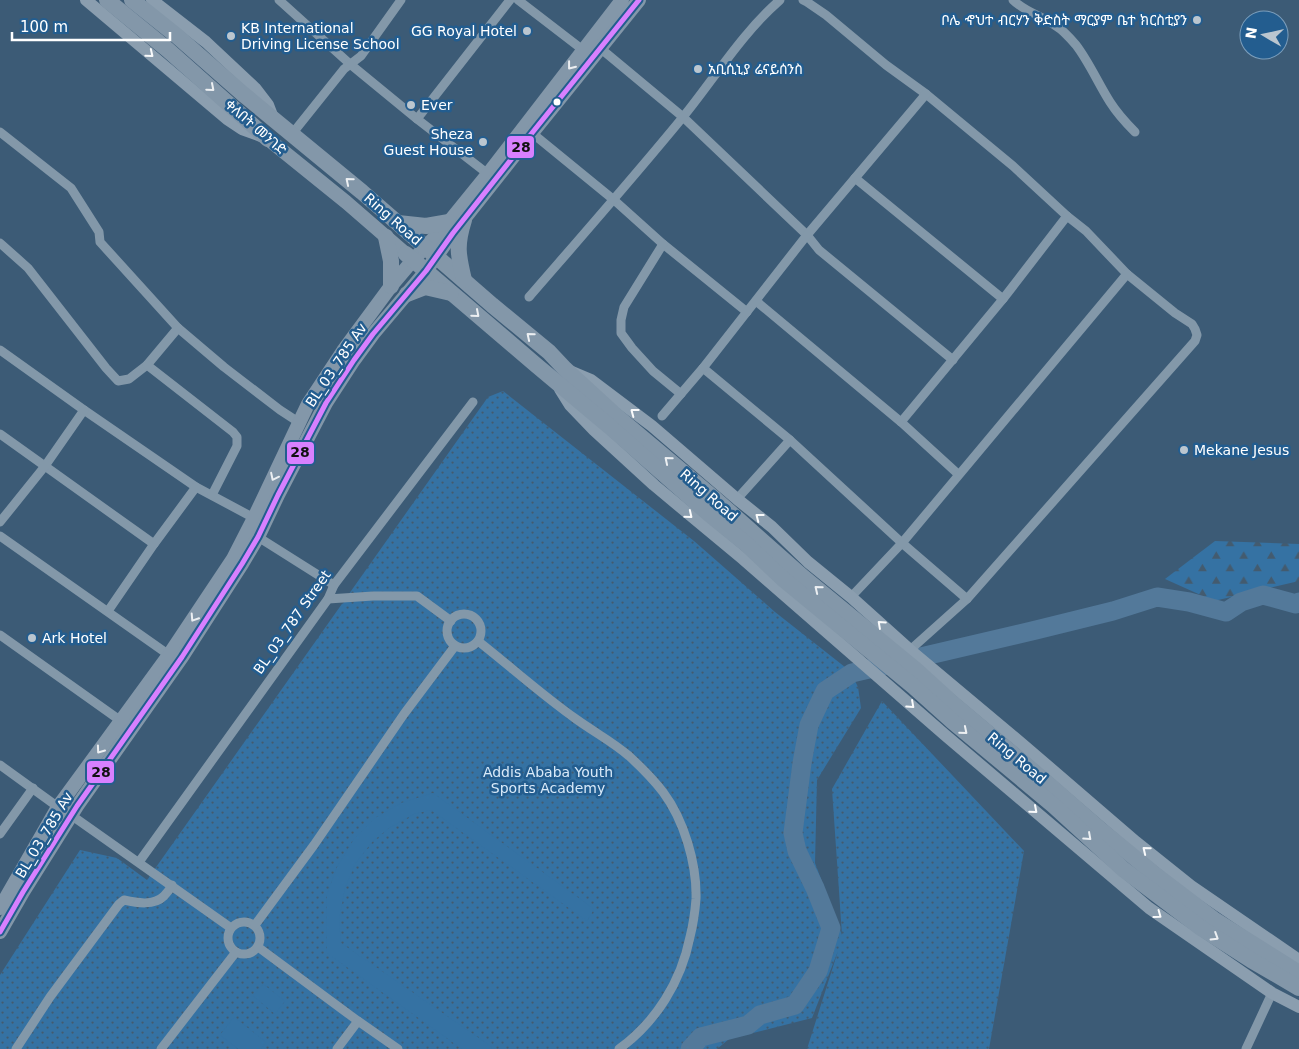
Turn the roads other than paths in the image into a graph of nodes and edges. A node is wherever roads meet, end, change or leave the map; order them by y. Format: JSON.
{"nodes":[{"id":1,"x":86,"y":0,"type":"edge"},
{"id":2,"x":107,"y":0,"type":"edge"},
{"id":3,"x":132,"y":0,"type":"edge"},
{"id":4,"x":152,"y":0,"type":"edge"},
{"id":5,"x":279,"y":0,"type":"edge"},
{"id":6,"x":401,"y":0,"type":"edge"},
{"id":7,"x":510,"y":0,"type":"edge"},
{"id":8,"x":518,"y":0,"type":"edge"},
{"id":9,"x":622,"y":0,"type":"edge"},
{"id":10,"x":638,"y":0,"type":"edge"},
{"id":11,"x":780,"y":0,"type":"edge"},
{"id":12,"x":803,"y":0,"type":"edge"},
{"id":13,"x":1013,"y":0,"type":"edge"},
{"id":14,"x":600,"y":48,"type":"junction"},
{"id":15,"x":583,"y":50,"type":"junction"},
{"id":16,"x":350,"y":64,"type":"junction"},
{"id":17,"x":926,"y":94,"type":"junction"},
{"id":18,"x":683,"y":117,"type":"junction"},
{"id":19,"x":417,"y":119,"type":"junction"},
{"id":20,"x":274,"y":120,"type":"junction"},
{"id":21,"x":0,"y":132,"type":"edge"},
{"id":22,"x":532,"y":132,"type":"junction"},
{"id":23,"x":1135,"y":132,"type":"dead end"},
{"id":24,"x":292,"y":134,"type":"junction"},
{"id":25,"x":268,"y":138,"type":"junction"},
{"id":26,"x":488,"y":174,"type":"junction"},
{"id":27,"x":856,"y":178,"type":"junction"},
{"id":28,"x":614,"y":200,"type":"junction"},
{"id":29,"x":1067,"y":216,"type":"junction"},
{"id":30,"x":456,"y":221,"type":"junction"},
{"id":31,"x":398,"y":223,"type":"junction"},
{"id":32,"x":807,"y":235,"type":"junction"},
{"id":33,"x":386,"y":237,"type":"junction"},
{"id":34,"x":0,"y":243,"type":"edge"},
{"id":35,"x":663,"y":244,"type":"junction"},
{"id":36,"x":431,"y":251,"type":"junction"},
{"id":37,"x":415,"y":262,"type":"junction"},
{"id":38,"x":1127,"y":274,"type":"junction"},
{"id":39,"x":464,"y":280,"type":"junction"},
{"id":40,"x":391,"y":286,"type":"junction"},
{"id":41,"x":452,"y":293,"type":"junction"},
{"id":42,"x":407,"y":294,"type":"junction"},
{"id":43,"x":529,"y":297,"type":"dead end"},
{"id":44,"x":1003,"y":299,"type":"junction"},
{"id":45,"x":756,"y":300,"type":"junction"},
{"id":46,"x":747,"y":312,"type":"junction"},
{"id":47,"x":178,"y":328,"type":"junction"},
{"id":48,"x":0,"y":350,"type":"edge"},
{"id":49,"x":953,"y":360,"type":"junction"},
{"id":50,"x":147,"y":364,"type":"junction"},
{"id":51,"x":703,"y":368,"type":"junction"},
{"id":52,"x":561,"y":376,"type":"junction"},
{"id":53,"x":681,"y":394,"type":"junction"},
{"id":54,"x":473,"y":402,"type":"dead end"},
{"id":55,"x":84,"y":410,"type":"junction"},
{"id":56,"x":662,"y":416,"type":"dead end"},
{"id":57,"x":901,"y":422,"type":"junction"},
{"id":58,"x":300,"y":423,"type":"junction"},
{"id":59,"x":0,"y":434,"type":"edge"},
{"id":60,"x":790,"y":440,"type":"junction"},
{"id":61,"x":45,"y":466,"type":"junction"},
{"id":62,"x":958,"y":474,"type":"junction"},
{"id":63,"x":196,"y":487,"type":"junction"},
{"id":64,"x":212,"y":495,"type":"junction"},
{"id":65,"x":737,"y":499,"type":"junction"},
{"id":66,"x":254,"y":518,"type":"junction"},
{"id":67,"x":0,"y":522,"type":"edge"},
{"id":68,"x":0,"y":536,"type":"edge"},
{"id":69,"x":258,"y":537,"type":"junction"},
{"id":70,"x":902,"y":543,"type":"junction"},
{"id":71,"x":154,"y":544,"type":"junction"},
{"id":72,"x":334,"y":585,"type":"junction"},
{"id":73,"x":851,"y":597,"type":"junction"},
{"id":74,"x":328,"y":599,"type":"junction"},
{"id":75,"x":967,"y":599,"type":"junction"},
{"id":76,"x":108,"y":611,"type":"junction"},
{"id":77,"x":451,"y":621,"type":"junction"},
{"id":78,"x":0,"y":635,"type":"edge"},
{"id":79,"x":478,"y":641,"type":"junction"},
{"id":80,"x":456,"y":646,"type":"junction"},
{"id":81,"x":169,"y":655,"type":"junction"},
{"id":82,"x":900,"y":661,"type":"junction"},
{"id":83,"x":121,"y":721,"type":"junction"},
{"id":84,"x":0,"y":765,"type":"edge"},
{"id":85,"x":32,"y":788,"type":"junction"},
{"id":86,"x":58,"y":807,"type":"junction"},
{"id":87,"x":71,"y":814,"type":"junction"},
{"id":88,"x":0,"y":834,"type":"edge"},
{"id":89,"x":139,"y":862,"type":"junction"},
{"id":90,"x":172,"y":885,"type":"junction"},
{"id":91,"x":0,"y":908,"type":"edge"},
{"id":92,"x":255,"y":925,"type":"junction"},
{"id":93,"x":231,"y":928,"type":"junction"},
{"id":94,"x":0,"y":932,"type":"edge"},
{"id":95,"x":258,"y":947,"type":"junction"},
{"id":96,"x":236,"y":952,"type":"junction"},
{"id":97,"x":1299,"y":960,"type":"edge"},
{"id":98,"x":1299,"y":973,"type":"edge"},
{"id":99,"x":1299,"y":988,"type":"edge"},
{"id":100,"x":1272,"y":993,"type":"junction"},
{"id":101,"x":1299,"y":1007,"type":"edge"},
{"id":102,"x":358,"y":1021,"type":"junction"},
{"id":103,"x":16,"y":1049,"type":"edge"},
{"id":104,"x":161,"y":1049,"type":"edge"},
{"id":105,"x":337,"y":1049,"type":"edge"},
{"id":106,"x":398,"y":1049,"type":"edge"},
{"id":107,"x":619,"y":1049,"type":"edge"},
{"id":108,"x":1246,"y":1049,"type":"edge"}],
"edges":[{"from":1,"to":25,"type":"street","one_way":true},
{"from":2,"to":25,"type":"highway","name":"ቀለበት መንገድ","one_way":true},
{"from":3,"to":20,"type":"highway","name":"Ring Road"},
{"from":4,"to":20,"type":"street"},
{"from":5,"to":16,"type":"street"},
{"from":6,"to":16,"type":"street"},
{"from":7,"to":19,"type":"street"},
{"from":8,"to":15,"type":"street"},
{"from":9,"to":15,"type":"main road"},
{"from":10,"to":14,"type":"main road"},
{"from":11,"to":18,"type":"street"},
{"from":12,"to":17,"type":"street"},
{"from":13,"to":23,"type":"street"},
{"from":14,"to":18,"type":"street"},
{"from":14,"to":22,"type":"main road"},
{"from":15,"to":26,"type":"main road","one_way":true},
{"from":16,"to":19,"type":"street"},
{"from":16,"to":24,"type":"street"},
{"from":17,"to":27,"type":"street"},
{"from":17,"to":29,"type":"street"},
{"from":18,"to":28,"type":"street"},
{"from":18,"to":32,"type":"street"},
{"from":19,"to":26,"type":"street"},
{"from":20,"to":24,"type":"highway","name":"Ring Road"},
{"from":21,"to":47,"type":"street"},
{"from":22,"to":28,"type":"street"},
{"from":22,"to":30,"type":"main road"},
{"from":31,"to":24,"type":"highway","name":"Ring Road","one_way":true},
{"from":25,"to":33,"type":"main road","name":"ቀለበት መንገድ"},
{"from":26,"to":30,"type":"main road"},
{"from":27,"to":32,"type":"street"},
{"from":27,"to":44,"type":"street"},
{"from":28,"to":35,"type":"street"},
{"from":28,"to":43,"type":"street"},
{"from":29,"to":38,"type":"street"},
{"from":29,"to":44,"type":"street"},
{"from":30,"to":31,"type":"highway"},
{"from":30,"to":36,"type":"main road"},
{"from":30,"to":39,"type":"highway"},
{"from":31,"to":36,"type":"highway","name":"Ring Road"},
{"from":32,"to":45,"type":"street"},
{"from":32,"to":49,"type":"street"},
{"from":33,"to":37,"type":"main road","name":"ቀለበት መንገድ"},
{"from":33,"to":40,"type":"highway"},
{"from":34,"to":50,"type":"street"},
{"from":35,"to":46,"type":"street"},
{"from":35,"to":53,"type":"street"},
{"from":36,"to":37,"type":"main road"},
{"from":36,"to":39,"type":"highway","name":"Ring Road"},
{"from":37,"to":40,"type":"main road","name":"BL_03_785 Av"},
{"from":37,"to":41,"type":"highway","name":"Ring Road"},
{"from":37,"to":42,"type":"main road","name":"BL_03_785 Av"},
{"from":38,"to":62,"type":"street"},
{"from":38,"to":75,"type":"street"},
{"from":52,"to":39,"type":"highway","name":"Ring Road","one_way":true},
{"from":40,"to":58,"type":"main road","name":"BL_03_785 Av"},
{"from":41,"to":42,"type":"highway"},
{"from":41,"to":52,"type":"highway","name":"Ring Road","one_way":true},
{"from":42,"to":69,"type":"main road","name":"BL_03_785 Av"},
{"from":44,"to":49,"type":"street"},
{"from":45,"to":46,"type":"street"},
{"from":45,"to":57,"type":"street"},
{"from":46,"to":51,"type":"street"},
{"from":47,"to":50,"type":"street"},
{"from":47,"to":58,"type":"street"},
{"from":48,"to":55,"type":"street"},
{"from":49,"to":57,"type":"street"},
{"from":50,"to":64,"type":"street"},
{"from":51,"to":53,"type":"street"},
{"from":51,"to":60,"type":"street"},
{"from":65,"to":52,"type":"street","one_way":true},
{"from":82,"to":52,"type":"highway","name":"Ring Road","one_way":true},
{"from":52,"to":82,"type":"highway","name":"Ring Road","one_way":true},
{"from":53,"to":56,"type":"street"},
{"from":54,"to":72,"type":"street","name":"BL_03_787 Street"},
{"from":55,"to":61,"type":"street"},
{"from":55,"to":63,"type":"street"},
{"from":57,"to":62,"type":"street"},
{"from":58,"to":66,"type":"main road","name":"BL_03_785 Av","one_way":true},
{"from":59,"to":61,"type":"street"},
{"from":60,"to":65,"type":"street"},
{"from":60,"to":70,"type":"street"},
{"from":61,"to":67,"type":"street"},
{"from":61,"to":71,"type":"street"},
{"from":62,"to":70,"type":"street"},
{"from":63,"to":64,"type":"street"},
{"from":63,"to":71,"type":"street"},
{"from":64,"to":66,"type":"street"},
{"from":73,"to":65,"type":"street","one_way":true},
{"from":66,"to":81,"type":"main road","name":"BL_03_785 Av","one_way":true},
{"from":68,"to":76,"type":"street"},
{"from":69,"to":72,"type":"street"},
{"from":69,"to":87,"type":"main road","name":"BL_03_785 Av"},
{"from":70,"to":73,"type":"street"},
{"from":70,"to":75,"type":"street"},
{"from":71,"to":76,"type":"street"},
{"from":72,"to":74,"type":"street","name":"BL_03_787 Street"},
{"from":82,"to":73,"type":"street","one_way":true},
{"from":74,"to":77,"type":"street"},
{"from":74,"to":89,"type":"street","name":"BL_03_787 Street"},
{"from":75,"to":82,"type":"street"},
{"from":76,"to":81,"type":"street"},
{"from":77,"to":79,"type":"street"},
{"from":77,"to":80,"type":"street"},
{"from":78,"to":83,"type":"street"},
{"from":79,"to":80,"type":"street"},
{"from":79,"to":107,"type":"street"},
{"from":80,"to":92,"type":"street"},
{"from":81,"to":83,"type":"main road","name":"BL_03_785 Av"},
{"from":97,"to":82,"type":"street","name":"Ring Road","one_way":true},
{"from":82,"to":98,"type":"highway","name":"Ring Road"},
{"from":82,"to":99,"type":"highway","name":"Ring Road","one_way":true},
{"from":82,"to":100,"type":"street","name":"Ring Road","one_way":true},
{"from":83,"to":86,"type":"main road","name":"BL_03_785 Av","one_way":true},
{"from":84,"to":85,"type":"street"},
{"from":85,"to":86,"type":"street"},
{"from":85,"to":88,"type":"street"},
{"from":86,"to":87,"type":"street"},
{"from":86,"to":91,"type":"main road","name":"BL_03_785 Av"},
{"from":87,"to":89,"type":"street"},
{"from":87,"to":94,"type":"main road","name":"BL_03_785 Av"},
{"from":89,"to":90,"type":"street"},
{"from":90,"to":93,"type":"street"},
{"from":90,"to":103,"type":"street"},
{"from":92,"to":93,"type":"street"},
{"from":92,"to":95,"type":"street"},
{"from":93,"to":96,"type":"street"},
{"from":95,"to":96,"type":"street"},
{"from":95,"to":102,"type":"street"},
{"from":96,"to":104,"type":"street"},
{"from":100,"to":101,"type":"street","name":"Ring Road"},
{"from":100,"to":108,"type":"street"},
{"from":102,"to":105,"type":"street"},
{"from":102,"to":106,"type":"street"}]}
